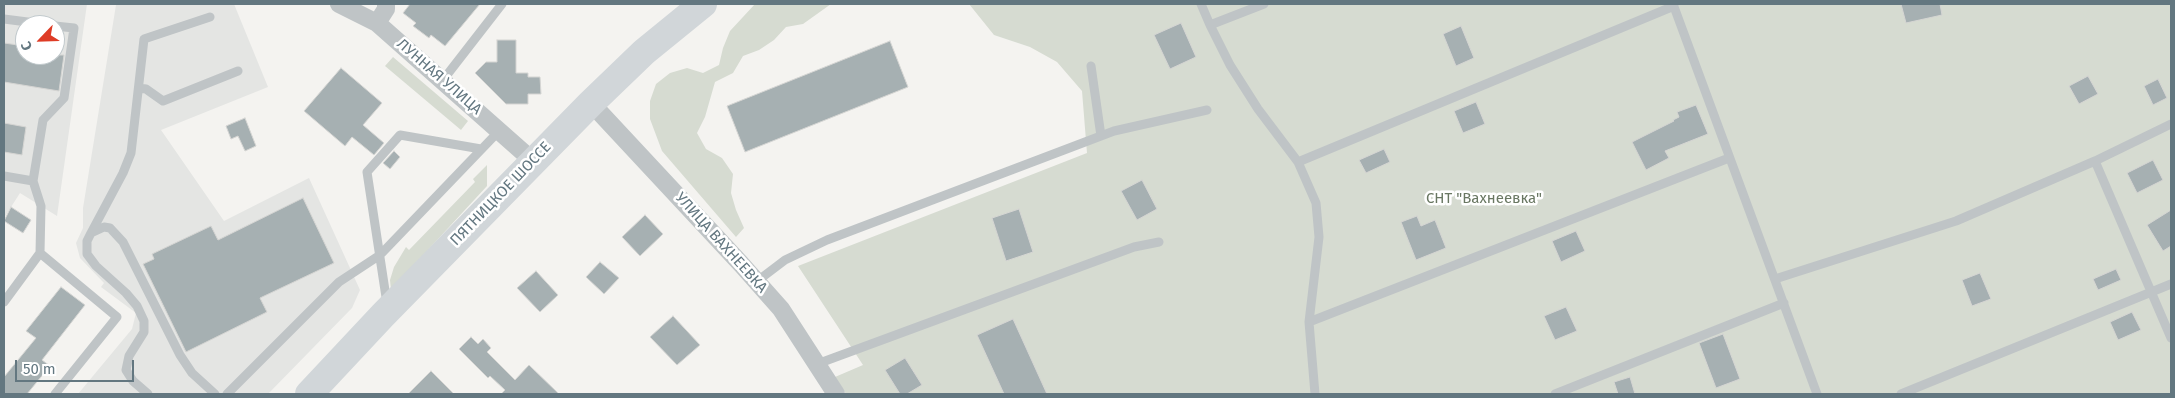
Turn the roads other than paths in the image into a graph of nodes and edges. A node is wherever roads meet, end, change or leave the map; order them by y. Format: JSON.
{"nodes":[{"id":1,"x":338,"y":4,"type":"edge"},
{"id":2,"x":386,"y":4,"type":"edge"},
{"id":3,"x":502,"y":4,"type":"edge"},
{"id":4,"x":704,"y":4,"type":"edge"},
{"id":5,"x":1201,"y":4,"type":"edge"},
{"id":6,"x":1264,"y":4,"type":"edge"},
{"id":7,"x":1673,"y":5,"type":"edge"},
{"id":8,"x":210,"y":17,"type":"dead end"},
{"id":9,"x":377,"y":23,"type":"junction"},
{"id":10,"x":1210,"y":25,"type":"junction"},
{"id":11,"x":65,"y":27,"type":"edge"},
{"id":12,"x":1091,"y":66,"type":"dead end"},
{"id":13,"x":238,"y":71,"type":"dead end"},
{"id":14,"x":443,"y":80,"type":"junction"},
{"id":15,"x":139,"y":88,"type":"junction"},
{"id":16,"x":591,"y":104,"type":"junction"},
{"id":17,"x":1208,"y":110,"type":"dead end"},
{"id":18,"x":2171,"y":124,"type":"edge"},
{"id":19,"x":500,"y":130,"type":"junction"},
{"id":20,"x":1101,"y":136,"type":"junction"},
{"id":21,"x":481,"y":149,"type":"junction"},
{"id":22,"x":1729,"y":158,"type":"junction"},
{"id":23,"x":534,"y":161,"type":"junction"},
{"id":24,"x":2095,"y":161,"type":"junction"},
{"id":25,"x":1298,"y":162,"type":"junction"},
{"id":26,"x":4,"y":176,"type":"edge"},
{"id":27,"x":33,"y":181,"type":"junction"},
{"id":28,"x":91,"y":233,"type":"junction"},
{"id":29,"x":1159,"y":242,"type":"dead end"},
{"id":30,"x":40,"y":253,"type":"junction"},
{"id":31,"x":380,"y":255,"type":"junction"},
{"id":32,"x":1775,"y":279,"type":"junction"},
{"id":33,"x":756,"y":282,"type":"junction"},
{"id":34,"x":2171,"y":284,"type":"edge"},
{"id":35,"x":2153,"y":293,"type":"junction"},
{"id":36,"x":4,"y":302,"type":"edge"},
{"id":37,"x":1784,"y":303,"type":"junction"},
{"id":38,"x":383,"y":314,"type":"junction"},
{"id":39,"x":1309,"y":322,"type":"junction"},
{"id":40,"x":2171,"y":338,"type":"edge"},
{"id":41,"x":817,"y":364,"type":"junction"},
{"id":42,"x":55,"y":394,"type":"edge"},
{"id":43,"x":148,"y":394,"type":"edge"},
{"id":44,"x":215,"y":394,"type":"edge"},
{"id":45,"x":227,"y":394,"type":"edge"},
{"id":46,"x":309,"y":394,"type":"edge"},
{"id":47,"x":836,"y":394,"type":"edge"},
{"id":48,"x":1315,"y":394,"type":"edge"},
{"id":49,"x":1555,"y":394,"type":"edge"},
{"id":50,"x":1817,"y":394,"type":"edge"},
{"id":51,"x":1901,"y":394,"type":"edge"}],
"edges":[{"from":1,"to":9,"type":"street","name":"ЛУННАЯ УЛИЦА"},
{"from":2,"to":9,"type":"street"},
{"from":3,"to":14,"type":"lane"},
{"from":4,"to":16,"type":"main road","name":"ПЯТНИЦКОЕ ШОССЕ"},
{"from":5,"to":10,"type":"lane"},
{"from":6,"to":10,"type":"lane"},
{"from":7,"to":22,"type":"lane"},
{"from":7,"to":25,"type":"lane"},
{"from":8,"to":15,"type":"lane"},
{"from":9,"to":14,"type":"street","name":"ЛУННАЯ УЛИЦА"},
{"from":10,"to":25,"type":"lane"},
{"from":11,"to":27,"type":"lane"},
{"from":12,"to":20,"type":"lane"},
{"from":13,"to":15,"type":"lane"},
{"from":14,"to":19,"type":"street","name":"ЛУННАЯ УЛИЦА"},
{"from":15,"to":28,"type":"lane"},
{"from":16,"to":23,"type":"main road","name":"ПЯТНИЦКОЕ ШОССЕ"},
{"from":16,"to":33,"type":"street","name":"УЛИЦА ВАХНЕЕВКА"},
{"from":17,"to":20,"type":"lane"},
{"from":18,"to":24,"type":"lane"},
{"from":19,"to":21,"type":"lane"},
{"from":19,"to":23,"type":"street","name":"ЛУННАЯ УЛИЦА"},
{"from":20,"to":33,"type":"lane"},
{"from":21,"to":31,"type":"lane"},
{"from":21,"to":31,"type":"lane"},
{"from":22,"to":32,"type":"lane"},
{"from":22,"to":39,"type":"lane"},
{"from":23,"to":38,"type":"main road","name":"ПЯТНИЦКОЕ ШОССЕ"},
{"from":24,"to":32,"type":"lane"},
{"from":24,"to":35,"type":"lane"},
{"from":25,"to":39,"type":"lane"},
{"from":26,"to":27,"type":"lane"},
{"from":27,"to":30,"type":"lane"},
{"from":28,"to":43,"type":"lane"},
{"from":28,"to":44,"type":"lane"},
{"from":29,"to":41,"type":"lane"},
{"from":30,"to":36,"type":"lane"},
{"from":30,"to":42,"type":"lane"},
{"from":31,"to":38,"type":"lane"},
{"from":31,"to":45,"type":"lane"},
{"from":32,"to":37,"type":"lane"},
{"from":33,"to":41,"type":"street","name":"УЛИЦА ВАХНЕЕВКА"},
{"from":34,"to":35,"type":"lane"},
{"from":35,"to":40,"type":"lane"},
{"from":35,"to":51,"type":"lane"},
{"from":37,"to":49,"type":"lane"},
{"from":37,"to":50,"type":"lane"},
{"from":38,"to":46,"type":"main road","name":"ПЯТНИЦКОЕ ШОССЕ"},
{"from":39,"to":48,"type":"lane"},
{"from":41,"to":47,"type":"street","name":"УЛИЦА ВАХНЕЕВКА"}]}
